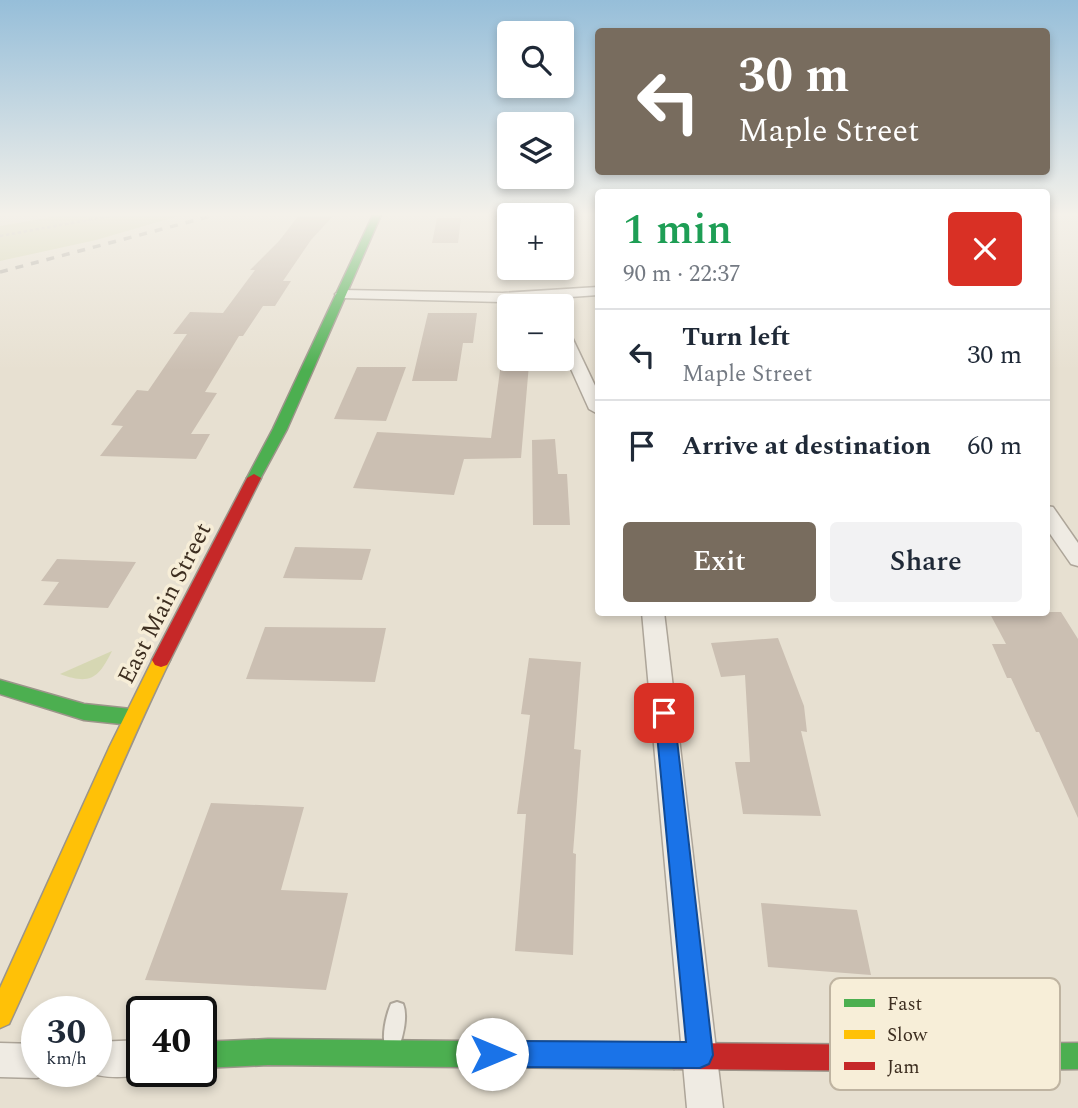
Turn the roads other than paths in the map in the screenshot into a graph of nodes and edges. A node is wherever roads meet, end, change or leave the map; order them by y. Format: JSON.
{"nodes":[{"id":1,"x":354,"y":267,"type":"edge"},
{"id":2,"x":595,"y":292,"type":"edge"},
{"id":3,"x":342,"y":294,"type":"junction"},
{"id":4,"x":574,"y":296,"type":"edge"},
{"id":5,"x":497,"y":299,"type":"edge"},
{"id":6,"x":574,"y":358,"type":"edge"},
{"id":7,"x":595,"y":403,"type":"edge"},
{"id":8,"x":1050,"y":518,"type":"edge"},
{"id":9,"x":1078,"y":559,"type":"edge"},
{"id":10,"x":653,"y":616,"type":"edge"},
{"id":11,"x":0,"y":687,"type":"edge"},
{"id":12,"x":131,"y":718,"type":"junction"},
{"id":13,"x":397,"y":1010,"type":"dead end"},
{"id":14,"x":0,"y":1015,"type":"edge"},
{"id":15,"x":391,"y":1053,"type":"junction"},
{"id":16,"x":217,"y":1054,"type":"edge"},
{"id":17,"x":700,"y":1055,"type":"junction"},
{"id":18,"x":1060,"y":1056,"type":"edge"},
{"id":19,"x":1078,"y":1056,"type":"edge"},
{"id":20,"x":830,"y":1057,"type":"edge"},
{"id":21,"x":0,"y":1060,"type":"edge"},
{"id":22,"x":21,"y":1061,"type":"edge"},
{"id":23,"x":705,"y":1108,"type":"edge"}],
"edges":[{"from":1,"to":3,"type":"main road","name":"East Main Street"},
{"from":2,"to":4,"type":"street"},
{"from":3,"to":5,"type":"street"},
{"from":3,"to":12,"type":"main road","name":"East Main Street"},
{"from":6,"to":7,"type":"street"},
{"from":8,"to":9,"type":"street"},
{"from":10,"to":17,"type":"street"},
{"from":11,"to":12,"type":"main road"},
{"from":12,"to":14,"type":"main road","name":"East Main Street"},
{"from":13,"to":15,"type":"lane"},
{"from":15,"to":16,"type":"main road"},
{"from":15,"to":17,"type":"main road"},
{"from":17,"to":20,"type":"main road"},
{"from":17,"to":23,"type":"street"},
{"from":18,"to":19,"type":"main road"},
{"from":21,"to":22,"type":"street"}]}
